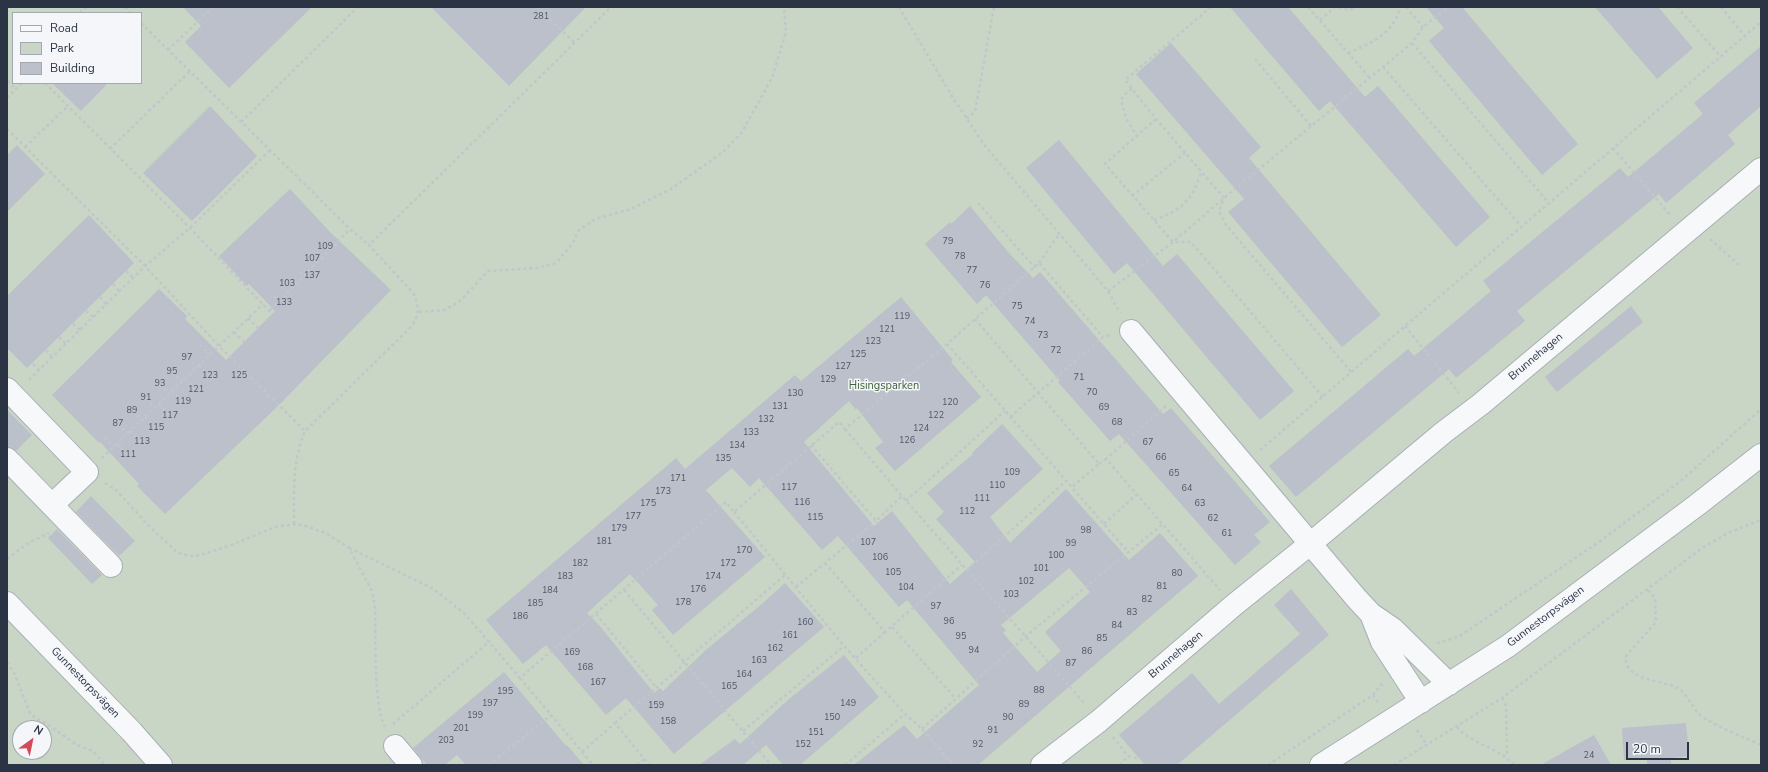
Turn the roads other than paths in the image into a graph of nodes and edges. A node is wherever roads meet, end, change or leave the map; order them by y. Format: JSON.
{"nodes":[{"id":1,"x":1761,"y":169,"type":"edge"},
{"id":2,"x":1131,"y":332,"type":"road end"},
{"id":3,"x":10,"y":392,"type":"edge"},
{"id":4,"x":1761,"y":455,"type":"edge"},
{"id":5,"x":7,"y":458,"type":"edge"},
{"id":6,"x":58,"y":512,"type":"junction"},
{"id":7,"x":1310,"y":544,"type":"junction"},
{"id":8,"x":111,"y":566,"type":"dead end"},
{"id":9,"x":7,"y":603,"type":"edge"},
{"id":10,"x":1371,"y":614,"type":"junction"},
{"id":11,"x":1449,"y":684,"type":"junction"},
{"id":12,"x":1421,"y":702,"type":"junction"},
{"id":13,"x":391,"y":738,"type":"road end"},
{"id":14,"x":161,"y":765,"type":"edge"},
{"id":15,"x":411,"y":765,"type":"edge"},
{"id":16,"x":1042,"y":765,"type":"edge"},
{"id":17,"x":1321,"y":765,"type":"edge"}],
"edges":[{"from":1,"to":7,"type":"street","name":"Brunnehagen"},
{"from":2,"to":7,"type":"street"},
{"from":3,"to":6,"type":"street"},
{"from":4,"to":11,"type":"street","name":"Gunnestorpsvägen"},
{"from":5,"to":6,"type":"street"},
{"from":6,"to":8,"type":"street"},
{"from":7,"to":10,"type":"street"},
{"from":7,"to":16,"type":"street","name":"Brunnehagen"},
{"from":9,"to":14,"type":"street","name":"Gunnestorpsvägen"},
{"from":10,"to":11,"type":"street"},
{"from":10,"to":12,"type":"street"},
{"from":11,"to":12,"type":"street","name":"Gunnestorpsvägen"},
{"from":12,"to":17,"type":"street","name":"Gunnestorpsvägen"},
{"from":13,"to":15,"type":"street"}]}
